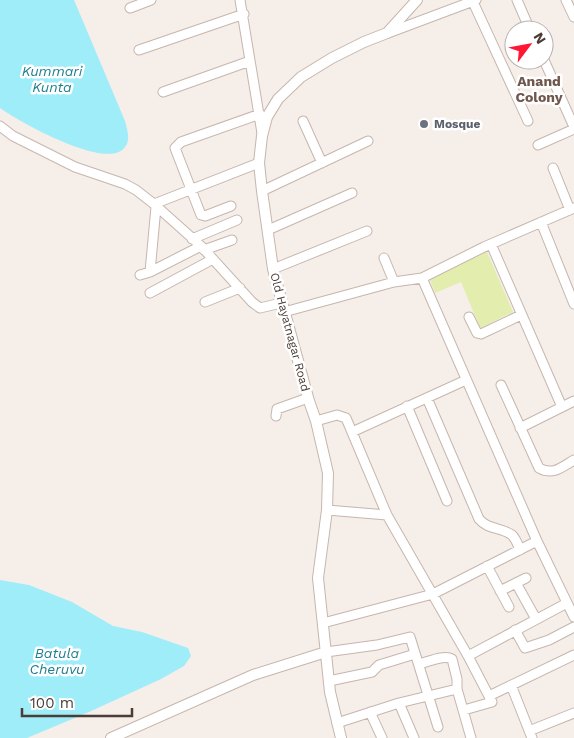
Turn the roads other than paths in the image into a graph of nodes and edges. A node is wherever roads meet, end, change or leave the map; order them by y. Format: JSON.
{"nodes":[{"id":1,"x":151,"y":0,"type":"edge"},
{"id":2,"x":240,"y":0,"type":"edge"},
{"id":3,"x":418,"y":0,"type":"edge"},
{"id":4,"x":517,"y":0,"type":"edge"},
{"id":5,"x":566,"y":0,"type":"edge"},
{"id":6,"x":475,"y":1,"type":"edge"},
{"id":7,"x":130,"y":8,"type":"dead end"},
{"id":8,"x":244,"y":14,"type":"junction"},
{"id":9,"x":574,"y":17,"type":"edge"},
{"id":10,"x":526,"y":20,"type":"edge"},
{"id":11,"x":387,"y":33,"type":"junction"},
{"id":12,"x":139,"y":50,"type":"dead end"},
{"id":13,"x":250,"y":61,"type":"junction"},
{"id":14,"x":548,"y":70,"type":"edge"},
{"id":15,"x":163,"y":92,"type":"dead end"},
{"id":16,"x":260,"y":114,"type":"junction"},
{"id":17,"x":303,"y":121,"type":"dead end"},
{"id":18,"x":528,"y":121,"type":"dead end"},
{"id":19,"x":0,"y":126,"type":"edge"},
{"id":20,"x":574,"y":128,"type":"edge"},
{"id":21,"x":262,"y":136,"type":"junction"},
{"id":22,"x":368,"y":141,"type":"dead end"},
{"id":23,"x":538,"y":145,"type":"dead end"},
{"id":24,"x":259,"y":163,"type":"junction"},
{"id":25,"x":322,"y":163,"type":"junction"},
{"id":26,"x":553,"y":168,"type":"dead end"},
{"id":27,"x":190,"y":189,"type":"junction"},
{"id":28,"x":262,"y":191,"type":"junction"},
{"id":29,"x":352,"y":193,"type":"dead end"},
{"id":30,"x":155,"y":205,"type":"junction"},
{"id":31,"x":231,"y":206,"type":"dead end"},
{"id":32,"x":572,"y":209,"type":"edge"},
{"id":33,"x":238,"y":220,"type":"dead end"},
{"id":34,"x":540,"y":222,"type":"junction"},
{"id":35,"x":268,"y":230,"type":"junction"},
{"id":36,"x":367,"y":231,"type":"dead end"},
{"id":37,"x":192,"y":239,"type":"junction"},
{"id":38,"x":232,"y":240,"type":"dead end"},
{"id":39,"x":491,"y":244,"type":"junction"},
{"id":40,"x":203,"y":248,"type":"junction"},
{"id":41,"x":384,"y":258,"type":"dead end"},
{"id":42,"x":213,"y":259,"type":"junction"},
{"id":43,"x":273,"y":269,"type":"junction"},
{"id":44,"x":422,"y":278,"type":"junction"},
{"id":45,"x":394,"y":282,"type":"junction"},
{"id":46,"x":240,"y":288,"type":"junction"},
{"id":47,"x":150,"y":293,"type":"dead end"},
{"id":48,"x":573,"y":299,"type":"edge"},
{"id":49,"x":205,"y":302,"type":"dead end"},
{"id":50,"x":283,"y":307,"type":"junction"},
{"id":51,"x":521,"y":314,"type":"junction"},
{"id":52,"x":469,"y":316,"type":"dead end"},
{"id":53,"x":466,"y":380,"type":"junction"},
{"id":54,"x":501,"y":385,"type":"dead end"},
{"id":55,"x":308,"y":398,"type":"junction"},
{"id":56,"x":427,"y":398,"type":"junction"},
{"id":57,"x":574,"y":402,"type":"edge"},
{"id":58,"x":407,"y":406,"type":"junction"},
{"id":59,"x":562,"y":407,"type":"junction"},
{"id":60,"x":276,"y":416,"type":"dead end"},
{"id":61,"x":316,"y":421,"type":"junction"},
{"id":62,"x":520,"y":428,"type":"junction"},
{"id":63,"x":352,"y":432,"type":"junction"},
{"id":64,"x":574,"y":460,"type":"edge"},
{"id":65,"x":447,"y":501,"type":"dead end"},
{"id":66,"x":327,"y":510,"type":"junction"},
{"id":67,"x":387,"y":515,"type":"junction"},
{"id":68,"x":537,"y":541,"type":"junction"},
{"id":69,"x":520,"y":550,"type":"junction"},
{"id":70,"x":486,"y":566,"type":"junction"},
{"id":71,"x":526,"y":578,"type":"dead end"},
{"id":72,"x":516,"y":584,"type":"junction"},
{"id":73,"x":500,"y":591,"type":"junction"},
{"id":74,"x":433,"y":594,"type":"junction"},
{"id":75,"x":566,"y":603,"type":"junction"},
{"id":76,"x":509,"y":607,"type":"dead end"},
{"id":77,"x":574,"y":618,"type":"edge"},
{"id":78,"x":536,"y":619,"type":"junction"},
{"id":79,"x":323,"y":623,"type":"junction"},
{"id":80,"x":574,"y":627,"type":"edge"},
{"id":81,"x":515,"y":630,"type":"junction"},
{"id":82,"x":326,"y":652,"type":"junction"},
{"id":83,"x":415,"y":654,"type":"junction"},
{"id":84,"x":574,"y":655,"type":"edge"},
{"id":85,"x":468,"y":656,"type":"junction"},
{"id":86,"x":419,"y":664,"type":"junction"},
{"id":87,"x":329,"y":681,"type":"junction"},
{"id":88,"x":511,"y":686,"type":"junction"},
{"id":89,"x":457,"y":689,"type":"junction"},
{"id":90,"x":428,"y":695,"type":"junction"},
{"id":91,"x":489,"y":696,"type":"junction"},
{"id":92,"x":399,"y":703,"type":"junction"},
{"id":93,"x":464,"y":710,"type":"junction"},
{"id":94,"x":370,"y":712,"type":"junction"},
{"id":95,"x":574,"y":713,"type":"edge"},
{"id":96,"x":337,"y":722,"type":"junction"},
{"id":97,"x":438,"y":728,"type":"dead end"},
{"id":98,"x":530,"y":734,"type":"edge"},
{"id":99,"x":111,"y":738,"type":"edge"},
{"id":100,"x":341,"y":738,"type":"edge"},
{"id":101,"x":382,"y":738,"type":"edge"},
{"id":102,"x":414,"y":738,"type":"edge"},
{"id":103,"x":471,"y":738,"type":"edge"}],
"edges":[{"from":1,"to":7,"type":"street"},
{"from":2,"to":8,"type":"street"},
{"from":3,"to":11,"type":"street","name":"Old Hayatnagar Road"},
{"from":4,"to":10,"type":"street"},
{"from":5,"to":9,"type":"street"},
{"from":6,"to":11,"type":"street"},
{"from":6,"to":18,"type":"street"},
{"from":8,"to":12,"type":"street"},
{"from":8,"to":13,"type":"street"},
{"from":11,"to":21,"type":"street","name":"Old Hayatnagar Road"},
{"from":13,"to":15,"type":"street"},
{"from":13,"to":16,"type":"street"},
{"from":14,"to":20,"type":"street"},
{"from":16,"to":21,"type":"street"},
{"from":16,"to":27,"type":"street"},
{"from":17,"to":25,"type":"street"},
{"from":19,"to":30,"type":"street"},
{"from":20,"to":23,"type":"street"},
{"from":21,"to":24,"type":"street","name":"Old Hayatnagar Road"},
{"from":22,"to":25,"type":"street"},
{"from":24,"to":27,"type":"street"},
{"from":24,"to":28,"type":"street","name":"Old Hayatnagar Road"},
{"from":25,"to":28,"type":"street"},
{"from":26,"to":32,"type":"street"},
{"from":27,"to":30,"type":"street"},
{"from":27,"to":31,"type":"street"},
{"from":28,"to":35,"type":"street","name":"Old Hayatnagar Road"},
{"from":29,"to":35,"type":"street"},
{"from":30,"to":37,"type":"street"},
{"from":30,"to":40,"type":"street"},
{"from":32,"to":34,"type":"street"},
{"from":33,"to":37,"type":"street"},
{"from":34,"to":39,"type":"street"},
{"from":34,"to":48,"type":"street"},
{"from":35,"to":43,"type":"street","name":"Old Hayatnagar Road"},
{"from":36,"to":43,"type":"street"},
{"from":37,"to":40,"type":"street"},
{"from":38,"to":40,"type":"street"},
{"from":39,"to":44,"type":"street"},
{"from":39,"to":51,"type":"street"},
{"from":40,"to":42,"type":"street"},
{"from":41,"to":45,"type":"street"},
{"from":42,"to":46,"type":"street"},
{"from":42,"to":47,"type":"street"},
{"from":43,"to":50,"type":"street","name":"Old Hayatnagar Road"},
{"from":44,"to":45,"type":"street"},
{"from":44,"to":53,"type":"street"},
{"from":45,"to":50,"type":"street"},
{"from":46,"to":49,"type":"street"},
{"from":46,"to":50,"type":"street"},
{"from":50,"to":55,"type":"street","name":"Old Hayatnagar Road"},
{"from":51,"to":52,"type":"street"},
{"from":51,"to":59,"type":"street"},
{"from":53,"to":56,"type":"street"},
{"from":53,"to":68,"type":"street"},
{"from":54,"to":62,"type":"street"},
{"from":55,"to":60,"type":"street"},
{"from":55,"to":61,"type":"street","name":"Old Hayatnagar Road"},
{"from":56,"to":58,"type":"street"},
{"from":56,"to":69,"type":"street"},
{"from":57,"to":59,"type":"street"},
{"from":58,"to":63,"type":"street"},
{"from":58,"to":65,"type":"street"},
{"from":59,"to":62,"type":"street"},
{"from":61,"to":63,"type":"street"},
{"from":61,"to":66,"type":"street","name":"Old Hayatnagar Road"},
{"from":62,"to":64,"type":"street"},
{"from":63,"to":67,"type":"street"},
{"from":66,"to":67,"type":"street"},
{"from":66,"to":79,"type":"street","name":"Old Hayatnagar Road"},
{"from":67,"to":74,"type":"street"},
{"from":68,"to":69,"type":"street"},
{"from":68,"to":75,"type":"street"},
{"from":69,"to":70,"type":"street"},
{"from":70,"to":73,"type":"street"},
{"from":70,"to":74,"type":"street"},
{"from":71,"to":72,"type":"street"},
{"from":72,"to":73,"type":"street"},
{"from":72,"to":78,"type":"street"},
{"from":73,"to":76,"type":"street"},
{"from":74,"to":79,"type":"street"},
{"from":74,"to":85,"type":"street"},
{"from":75,"to":77,"type":"street"},
{"from":75,"to":78,"type":"street"},
{"from":78,"to":81,"type":"street"},
{"from":79,"to":82,"type":"street","name":"Old Hayatnagar Road"},
{"from":80,"to":81,"type":"street"},
{"from":81,"to":85,"type":"street"},
{"from":82,"to":83,"type":"street"},
{"from":82,"to":87,"type":"street","name":"Old Hayatnagar Road"},
{"from":82,"to":99,"type":"street"},
{"from":83,"to":86,"type":"street"},
{"from":83,"to":87,"type":"street"},
{"from":84,"to":88,"type":"street"},
{"from":85,"to":91,"type":"street"},
{"from":86,"to":89,"type":"street"},
{"from":86,"to":90,"type":"street"},
{"from":87,"to":96,"type":"street","name":"Old Hayatnagar Road"},
{"from":88,"to":91,"type":"street"},
{"from":88,"to":98,"type":"street"},
{"from":89,"to":90,"type":"street"},
{"from":89,"to":93,"type":"street"},
{"from":90,"to":92,"type":"street"},
{"from":90,"to":97,"type":"street"},
{"from":91,"to":93,"type":"street"},
{"from":92,"to":94,"type":"street"},
{"from":92,"to":102,"type":"street"},
{"from":93,"to":103,"type":"street"},
{"from":94,"to":96,"type":"street"},
{"from":94,"to":101,"type":"street"},
{"from":95,"to":98,"type":"street"},
{"from":96,"to":100,"type":"street","name":"Old Hayatnagar Road"}]}
